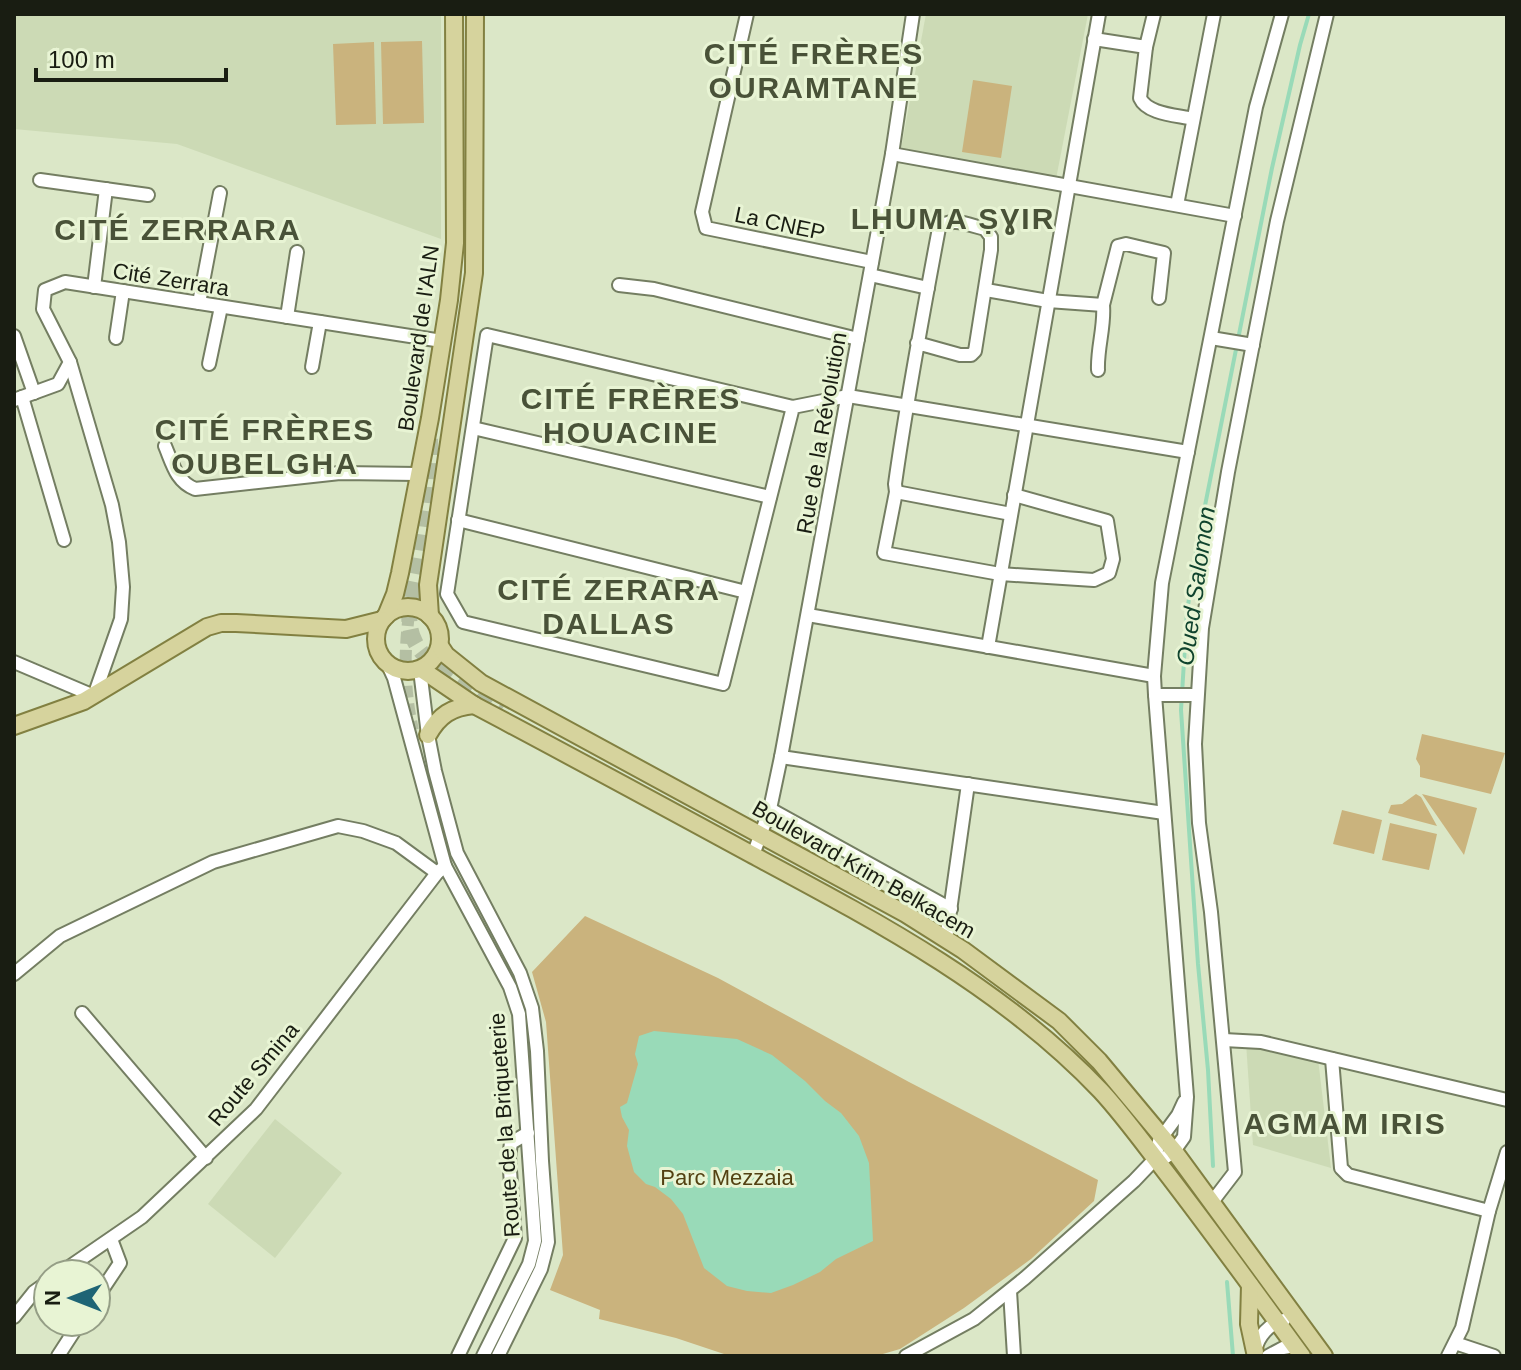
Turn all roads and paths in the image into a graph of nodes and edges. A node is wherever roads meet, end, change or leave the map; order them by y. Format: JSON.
{"nodes":[{"id":1,"x":454,"y":14,"type":"edge"},
{"id":2,"x":475,"y":14,"type":"edge"},
{"id":3,"x":747,"y":14,"type":"edge"},
{"id":4,"x":913,"y":14,"type":"edge"},
{"id":5,"x":1099,"y":14,"type":"edge"},
{"id":6,"x":1154,"y":14,"type":"edge"},
{"id":7,"x":1214,"y":14,"type":"edge"},
{"id":8,"x":1282,"y":14,"type":"edge"},
{"id":9,"x":1327,"y":14,"type":"edge"},
{"id":10,"x":1094,"y":39,"type":"junction"},
{"id":11,"x":1146,"y":47,"type":"junction"},
{"id":12,"x":1193,"y":119,"type":"junction"},
{"id":13,"x":892,"y":154,"type":"junction"},
{"id":14,"x":40,"y":180,"type":"dead end"},
{"id":15,"x":1068,"y":187,"type":"junction"},
{"id":16,"x":106,"y":189,"type":"junction"},
{"id":17,"x":220,"y":193,"type":"dead end"},
{"id":18,"x":148,"y":195,"type":"dead end"},
{"id":19,"x":1177,"y":205,"type":"junction"},
{"id":20,"x":1235,"y":216,"type":"junction"},
{"id":21,"x":297,"y":252,"type":"dead end"},
{"id":22,"x":871,"y":269,"type":"junction"},
{"id":23,"x":619,"y":285,"type":"dead end"},
{"id":24,"x":94,"y":287,"type":"junction"},
{"id":25,"x":928,"y":288,"type":"junction"},
{"id":26,"x":986,"y":290,"type":"junction"},
{"id":27,"x":123,"y":291,"type":"junction"},
{"id":28,"x":1159,"y":298,"type":"dead end"},
{"id":29,"x":1048,"y":301,"type":"junction"},
{"id":30,"x":199,"y":303,"type":"junction"},
{"id":31,"x":1103,"y":305,"type":"junction"},
{"id":32,"x":221,"y":307,"type":"junction"},
{"id":33,"x":287,"y":317,"type":"junction"},
{"id":34,"x":320,"y":322,"type":"junction"},
{"id":35,"x":466,"y":329,"type":"junction"},
{"id":36,"x":487,"y":335,"type":"junction"},
{"id":37,"x":14,"y":336,"type":"edge"},
{"id":38,"x":116,"y":338,"type":"dead end"},
{"id":39,"x":858,"y":339,"type":"junction"},
{"id":40,"x":1215,"y":339,"type":"junction"},
{"id":41,"x":442,"y":341,"type":"junction"},
{"id":42,"x":917,"y":343,"type":"junction"},
{"id":43,"x":1249,"y":344,"type":"junction"},
{"id":44,"x":70,"y":362,"type":"junction"},
{"id":45,"x":209,"y":364,"type":"dead end"},
{"id":46,"x":312,"y":367,"type":"dead end"},
{"id":47,"x":1098,"y":370,"type":"dead end"},
{"id":48,"x":848,"y":396,"type":"junction"},
{"id":49,"x":23,"y":397,"type":"edge"},
{"id":50,"x":906,"y":406,"type":"junction"},
{"id":51,"x":793,"y":407,"type":"junction"},
{"id":52,"x":1026,"y":427,"type":"junction"},
{"id":53,"x":473,"y":428,"type":"junction"},
{"id":54,"x":165,"y":446,"type":"dead end"},
{"id":55,"x":1188,"y":452,"type":"junction"},
{"id":56,"x":418,"y":474,"type":"junction"},
{"id":57,"x":896,"y":492,"type":"junction"},
{"id":58,"x":1014,"y":495,"type":"junction"},
{"id":59,"x":770,"y":497,"type":"junction"},
{"id":60,"x":1011,"y":514,"type":"junction"},
{"id":61,"x":458,"y":520,"type":"junction"},
{"id":62,"x":64,"y":540,"type":"dead end"},
{"id":63,"x":1000,"y":574,"type":"junction"},
{"id":64,"x":746,"y":592,"type":"junction"},
{"id":65,"x":808,"y":615,"type":"junction"},
{"id":66,"x":430,"y":616,"type":"junction"},
{"id":67,"x":384,"y":618,"type":"junction"},
{"id":68,"x":346,"y":629,"type":"junction"},
{"id":69,"x":440,"y":646,"type":"junction"},
{"id":70,"x":377,"y":647,"type":"junction"},
{"id":71,"x":988,"y":647,"type":"junction"},
{"id":72,"x":14,"y":662,"type":"edge"},
{"id":73,"x":388,"y":665,"type":"junction"},
{"id":74,"x":420,"y":669,"type":"junction"},
{"id":75,"x":1154,"y":676,"type":"junction"},
{"id":76,"x":1195,"y":695,"type":"junction"},
{"id":77,"x":94,"y":696,"type":"junction"},
{"id":78,"x":1160,"y":696,"type":"junction"},
{"id":79,"x":474,"y":705,"type":"junction"},
{"id":80,"x":14,"y":726,"type":"edge"},
{"id":81,"x":428,"y":735,"type":"junction"},
{"id":82,"x":781,"y":757,"type":"junction"},
{"id":83,"x":968,"y":784,"type":"junction"},
{"id":84,"x":770,"y":809,"type":"junction"},
{"id":85,"x":1164,"y":813,"type":"junction"},
{"id":86,"x":762,"y":835,"type":"junction"},
{"id":87,"x":753,"y":855,"type":"junction"},
{"id":88,"x":441,"y":869,"type":"junction"},
{"id":89,"x":951,"y":909,"type":"junction"},
{"id":90,"x":946,"y":939,"type":"junction"},
{"id":91,"x":14,"y":974,"type":"edge"},
{"id":92,"x":82,"y":1013,"type":"dead end"},
{"id":93,"x":1224,"y":1040,"type":"junction"},
{"id":94,"x":1332,"y":1059,"type":"junction"},
{"id":95,"x":1187,"y":1097,"type":"junction"},
{"id":96,"x":1507,"y":1100,"type":"edge"},
{"id":97,"x":528,"y":1133,"type":"junction"},
{"id":98,"x":1163,"y":1137,"type":"junction"},
{"id":99,"x":1174,"y":1151,"type":"junction"},
{"id":100,"x":1507,"y":1152,"type":"edge"},
{"id":101,"x":206,"y":1158,"type":"junction"},
{"id":102,"x":1155,"y":1159,"type":"junction"},
{"id":103,"x":1212,"y":1202,"type":"junction"},
{"id":104,"x":1489,"y":1211,"type":"junction"},
{"id":105,"x":515,"y":1238,"type":"junction"},
{"id":106,"x":111,"y":1239,"type":"junction"},
{"id":107,"x":541,"y":1241,"type":"junction"},
{"id":108,"x":83,"y":1258,"type":"edge"},
{"id":109,"x":112,"y":1275,"type":"edge"},
{"id":110,"x":1250,"y":1285,"type":"junction"},
{"id":111,"x":1010,"y":1291,"type":"junction"},
{"id":112,"x":32,"y":1294,"type":"edge"},
{"id":113,"x":14,"y":1317,"type":"edge"},
{"id":114,"x":1295,"y":1317,"type":"junction"},
{"id":115,"x":1278,"y":1322,"type":"junction"},
{"id":116,"x":70,"y":1338,"type":"edge"},
{"id":117,"x":1455,"y":1343,"type":"junction"},
{"id":118,"x":1298,"y":1351,"type":"edge"},
{"id":119,"x":1259,"y":1355,"type":"edge"},
{"id":120,"x":58,"y":1356,"type":"edge"},
{"id":121,"x":458,"y":1356,"type":"edge"},
{"id":122,"x":483,"y":1356,"type":"edge"},
{"id":123,"x":498,"y":1356,"type":"edge"},
{"id":124,"x":906,"y":1356,"type":"edge"},
{"id":125,"x":1014,"y":1356,"type":"edge"},
{"id":126,"x":1324,"y":1356,"type":"edge"},
{"id":127,"x":1448,"y":1356,"type":"edge"},
{"id":128,"x":1494,"y":1356,"type":"edge"}],
"edges":[{"from":1,"to":41,"type":"main road","name":"Boulevard de l'ALN"},
{"from":2,"to":35,"type":"main road","name":"Boulevard de l'ALN"},
{"from":3,"to":22,"type":"street","name":"La CNEP"},
{"from":4,"to":13,"type":"street","name":"Rue de la Révolution"},
{"from":5,"to":10,"type":"street"},
{"from":6,"to":11,"type":"street"},
{"from":7,"to":12,"type":"street"},
{"from":8,"to":20,"type":"street"},
{"from":9,"to":43,"type":"street"},
{"from":10,"to":11,"type":"street"},
{"from":10,"to":15,"type":"street"},
{"from":11,"to":12,"type":"street"},
{"from":12,"to":19,"type":"street"},
{"from":13,"to":15,"type":"street"},
{"from":13,"to":22,"type":"street","name":"Rue de la Révolution"},
{"from":14,"to":16,"type":"street"},
{"from":15,"to":19,"type":"street"},
{"from":15,"to":29,"type":"street"},
{"from":16,"to":18,"type":"street"},
{"from":16,"to":24,"type":"street"},
{"from":17,"to":30,"type":"street"},
{"from":19,"to":20,"type":"street"},
{"from":20,"to":40,"type":"street"},
{"from":21,"to":33,"type":"street"},
{"from":22,"to":25,"type":"street"},
{"from":22,"to":39,"type":"street","name":"Rue de la Révolution"},
{"from":23,"to":39,"type":"street"},
{"from":24,"to":27,"type":"street","name":"Cité Zerrara"},
{"from":24,"to":44,"type":"street","name":"Cité Zerrara"},
{"from":25,"to":26,"type":"street"},
{"from":25,"to":42,"type":"street"},
{"from":26,"to":29,"type":"street"},
{"from":26,"to":42,"type":"street"},
{"from":27,"to":30,"type":"street","name":"Cité Zerrara"},
{"from":27,"to":38,"type":"street"},
{"from":28,"to":31,"type":"street"},
{"from":29,"to":31,"type":"street"},
{"from":29,"to":52,"type":"street"},
{"from":30,"to":32,"type":"street","name":"Cité Zerrara"},
{"from":31,"to":47,"type":"street"},
{"from":32,"to":33,"type":"street","name":"Cité Zerrara"},
{"from":32,"to":45,"type":"street"},
{"from":33,"to":34,"type":"street","name":"Cité Zerrara"},
{"from":34,"to":41,"type":"street","name":"Cité Zerrara"},
{"from":34,"to":46,"type":"street"},
{"from":35,"to":36,"type":"street"},
{"from":35,"to":66,"type":"main road","name":"Boulevard de l'ALN"},
{"from":36,"to":51,"type":"street"},
{"from":36,"to":53,"type":"street"},
{"from":37,"to":49,"type":"street"},
{"from":39,"to":48,"type":"street","name":"Rue de la Révolution"},
{"from":40,"to":43,"type":"street"},
{"from":40,"to":55,"type":"street"},
{"from":41,"to":56,"type":"main road","name":"Boulevard de l'ALN"},
{"from":42,"to":50,"type":"street"},
{"from":43,"to":76,"type":"street"},
{"from":44,"to":49,"type":"street"},
{"from":44,"to":77,"type":"street"},
{"from":48,"to":50,"type":"street"},
{"from":48,"to":51,"type":"street"},
{"from":48,"to":65,"type":"street","name":"Rue de la Révolution"},
{"from":49,"to":62,"type":"street"},
{"from":50,"to":52,"type":"street"},
{"from":50,"to":57,"type":"street"},
{"from":51,"to":59,"type":"street"},
{"from":52,"to":55,"type":"street"},
{"from":52,"to":58,"type":"street"},
{"from":53,"to":59,"type":"street"},
{"from":53,"to":61,"type":"street"},
{"from":54,"to":56,"type":"street"},
{"from":55,"to":75,"type":"street"},
{"from":56,"to":67,"type":"main road","name":"Boulevard de l'ALN"},
{"from":57,"to":60,"type":"street"},
{"from":57,"to":63,"type":"street"},
{"from":58,"to":60,"type":"street"},
{"from":58,"to":63,"type":"street"},
{"from":59,"to":64,"type":"street"},
{"from":60,"to":63,"type":"street"},
{"from":61,"to":64,"type":"street"},
{"from":61,"to":64,"type":"street"},
{"from":63,"to":71,"type":"street"},
{"from":65,"to":71,"type":"street"},
{"from":65,"to":82,"type":"street","name":"Rue de la Révolution"},
{"from":66,"to":67,"type":"main road"},
{"from":66,"to":69,"type":"main road"},
{"from":67,"to":68,"type":"main road"},
{"from":67,"to":70,"type":"main road"},
{"from":68,"to":70,"type":"main road"},
{"from":68,"to":77,"type":"main road"},
{"from":69,"to":74,"type":"main road"},
{"from":69,"to":86,"type":"main road","name":"Boulevard Krim Belkacem"},
{"from":70,"to":73,"type":"main road"},
{"from":71,"to":75,"type":"street"},
{"from":72,"to":77,"type":"street"},
{"from":73,"to":74,"type":"main road"},
{"from":73,"to":88,"type":"street","name":"Route de la Briqueterie"},
{"from":74,"to":79,"type":"main road","name":"Boulevard Krim Belkacem"},
{"from":74,"to":81,"type":"street","name":"Route de la Briqueterie"},
{"from":75,"to":78,"type":"street"},
{"from":76,"to":78,"type":"street"},
{"from":76,"to":93,"type":"street"},
{"from":77,"to":80,"type":"main road"},
{"from":78,"to":85,"type":"street"},
{"from":79,"to":81,"type":"main road"},
{"from":79,"to":87,"type":"main road","name":"Boulevard Krim Belkacem"},
{"from":81,"to":107,"type":"street","name":"Route de la Briqueterie"},
{"from":82,"to":83,"type":"street"},
{"from":82,"to":84,"type":"street","name":"Rue de la Révolution"},
{"from":83,"to":85,"type":"street"},
{"from":83,"to":89,"type":"street"},
{"from":84,"to":86,"type":"street","name":"Rue de la Révolution"},
{"from":84,"to":89,"type":"street"},
{"from":85,"to":95,"type":"street"},
{"from":86,"to":87,"type":"street","name":"Rue de la Révolution"},
{"from":86,"to":90,"type":"main road","name":"Boulevard Krim Belkacem"},
{"from":87,"to":102,"type":"main road","name":"Boulevard Krim Belkacem"},
{"from":88,"to":91,"type":"street"},
{"from":88,"to":97,"type":"street","name":"Route de la Briqueterie"},
{"from":88,"to":101,"type":"street","name":"Route Smina"},
{"from":89,"to":90,"type":"street"},
{"from":90,"to":98,"type":"main road","name":"Boulevard Krim Belkacem"},
{"from":92,"to":101,"type":"street"},
{"from":93,"to":94,"type":"street"},
{"from":93,"to":103,"type":"street"},
{"from":94,"to":96,"type":"street"},
{"from":94,"to":104,"type":"street"},
{"from":95,"to":98,"type":"street"},
{"from":95,"to":99,"type":"street"},
{"from":97,"to":105,"type":"street"},
{"from":97,"to":107,"type":"street","name":"Route de la Briqueterie"},
{"from":98,"to":99,"type":"main road","name":"Boulevard Krim Belkacem"},
{"from":98,"to":102,"type":"street"},
{"from":99,"to":102,"type":"street"},
{"from":99,"to":103,"type":"main road","name":"Boulevard Krim Belkacem"},
{"from":100,"to":104,"type":"street"},
{"from":101,"to":106,"type":"street","name":"Route Smina"},
{"from":102,"to":110,"type":"main road","name":"Boulevard Krim Belkacem"},
{"from":102,"to":111,"type":"street"},
{"from":103,"to":114,"type":"main road","name":"Boulevard Krim Belkacem"},
{"from":104,"to":117,"type":"street"},
{"from":105,"to":107,"type":"street"},
{"from":105,"to":121,"type":"street"},
{"from":106,"to":108,"type":"street","name":"Route Smina"},
{"from":106,"to":109,"type":"street"},
{"from":107,"to":122,"type":"street","name":"Route de la Briqueterie"},
{"from":107,"to":123,"type":"street","name":"Route de la Briqueterie"},
{"from":110,"to":115,"type":"main road","name":"Boulevard Krim Belkacem"},
{"from":110,"to":119,"type":"main road"},
{"from":111,"to":124,"type":"street"},
{"from":111,"to":125,"type":"street"},
{"from":112,"to":113,"type":"street"},
{"from":114,"to":115,"type":"street"},
{"from":114,"to":126,"type":"main road","name":"Boulevard Krim Belkacem"},
{"from":115,"to":118,"type":"main road","name":"Boulevard Krim Belkacem"},
{"from":115,"to":119,"type":"street"},
{"from":116,"to":120,"type":"street"},
{"from":117,"to":127,"type":"street"},
{"from":117,"to":128,"type":"street"},
{"from":118,"to":119,"type":"street"}]}
